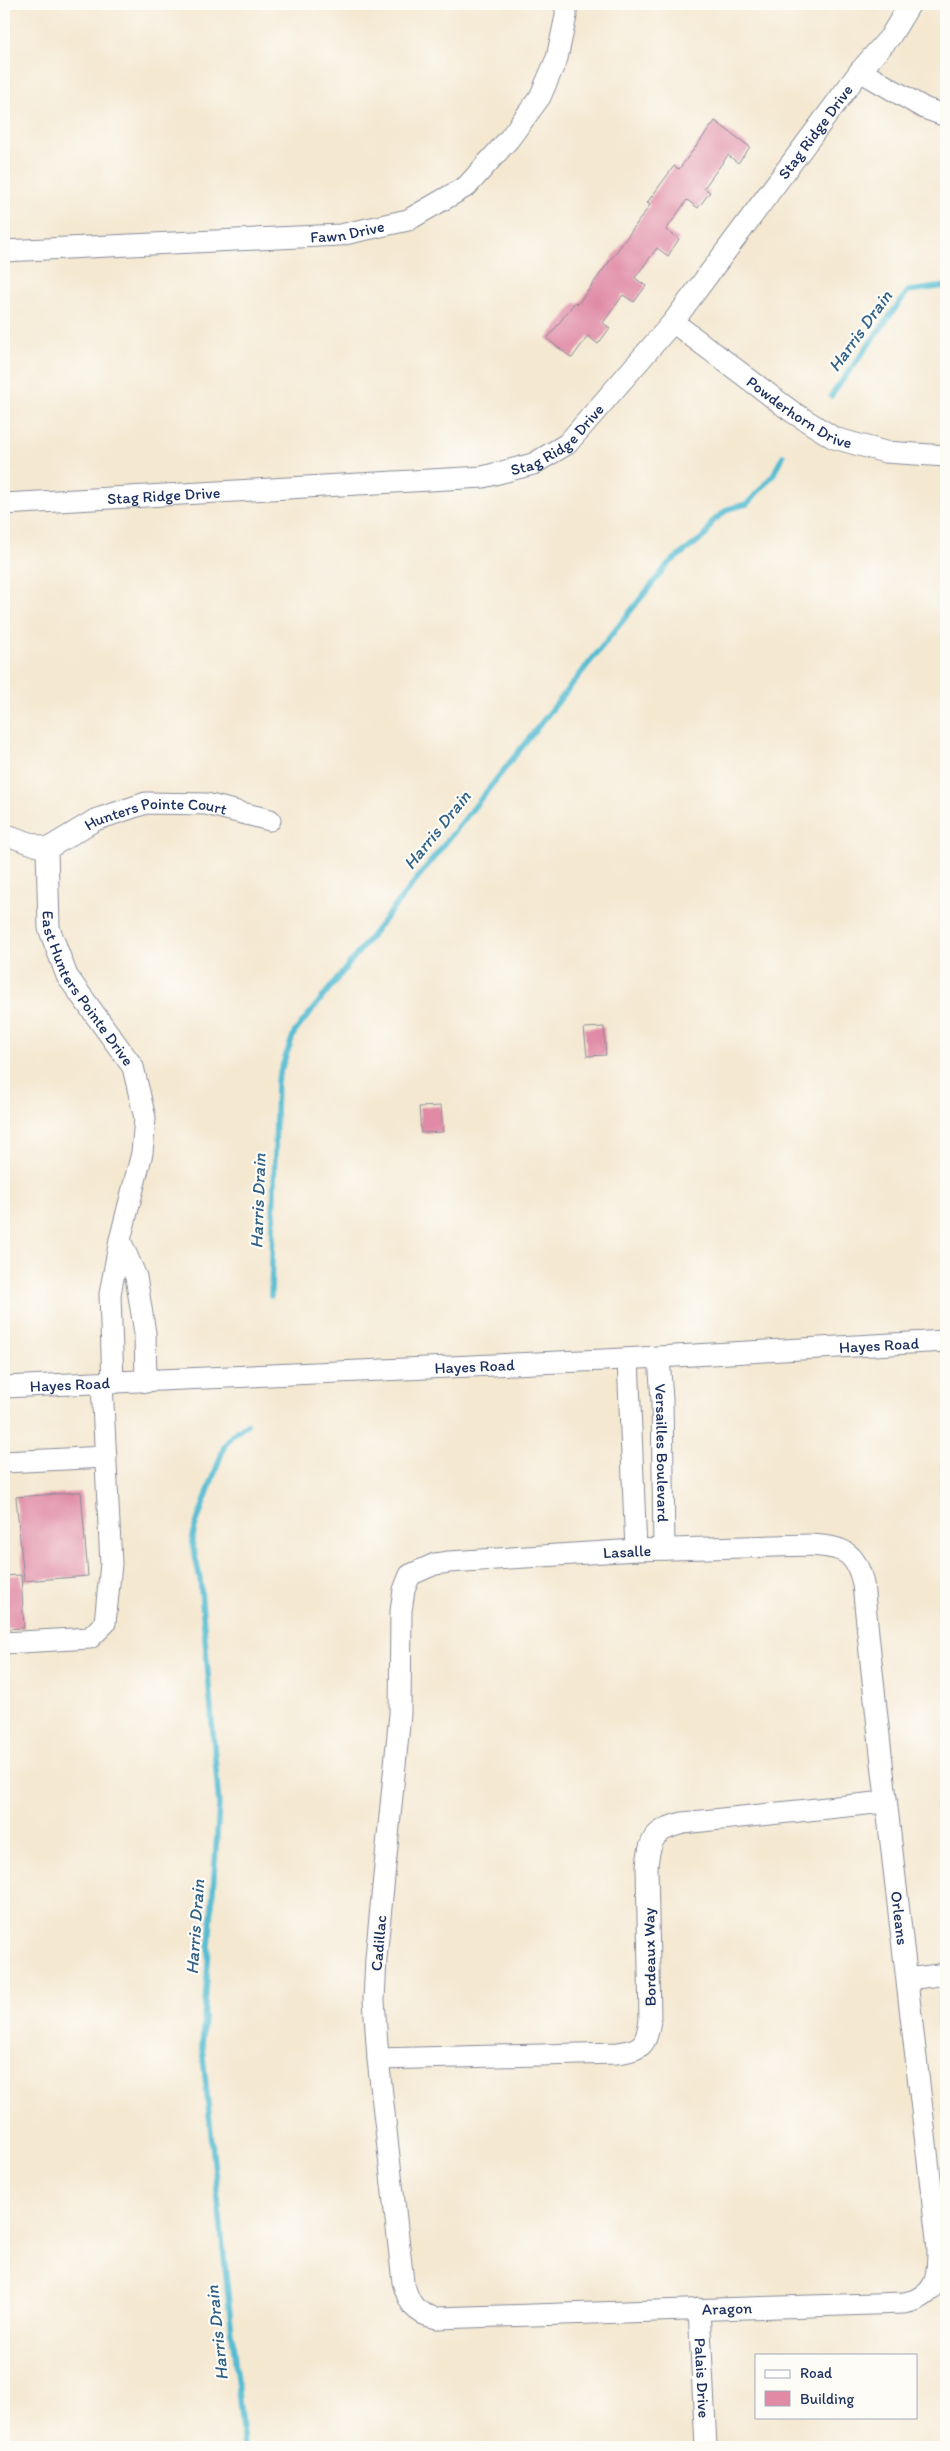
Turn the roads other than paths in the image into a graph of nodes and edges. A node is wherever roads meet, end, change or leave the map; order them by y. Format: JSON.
{"nodes":[{"id":1,"x":566,"y":4,"type":"edge"},
{"id":2,"x":910,"y":4,"type":"edge"},
{"id":3,"x":860,"y":71,"type":"junction"},
{"id":4,"x":946,"y":116,"type":"edge"},
{"id":5,"x":4,"y":251,"type":"edge"},
{"id":6,"x":673,"y":322,"type":"junction"},
{"id":7,"x":946,"y":456,"type":"edge"},
{"id":8,"x":4,"y":504,"type":"edge"},
{"id":9,"x":270,"y":820,"type":"dead end"},
{"id":10,"x":4,"y":834,"type":"edge"},
{"id":11,"x":47,"y":849,"type":"junction"},
{"id":12,"x":120,"y":1240,"type":"junction"},
{"id":13,"x":946,"y":1341,"type":"edge"},
{"id":14,"x":659,"y":1357,"type":"junction"},
{"id":15,"x":628,"y":1359,"type":"junction"},
{"id":16,"x":146,"y":1382,"type":"junction"},
{"id":17,"x":107,"y":1384,"type":"junction"},
{"id":18,"x":4,"y":1387,"type":"edge"},
{"id":19,"x":106,"y":1457,"type":"junction"},
{"id":20,"x":4,"y":1462,"type":"edge"},
{"id":21,"x":636,"y":1550,"type":"junction"},
{"id":22,"x":664,"y":1550,"type":"junction"},
{"id":23,"x":846,"y":1552,"type":"joint"},
{"id":24,"x":410,"y":1575,"type":"joint"},
{"id":25,"x":4,"y":1643,"type":"edge"},
{"id":26,"x":884,"y":1802,"type":"junction"},
{"id":27,"x":946,"y":1974,"type":"edge"},
{"id":28,"x":908,"y":1979,"type":"junction"},
{"id":29,"x":378,"y":2059,"type":"junction"},
{"id":30,"x":932,"y":2289,"type":"joint"},
{"id":31,"x":699,"y":2309,"type":"junction"},
{"id":32,"x":437,"y":2318,"type":"joint"},
{"id":33,"x":706,"y":2447,"type":"edge"}],
"edges":[{"from":1,"to":5,"type":"street","name":"Fawn Drive"},
{"from":2,"to":3,"type":"street","name":"Stag Ridge Drive"},
{"from":3,"to":4,"type":"street"},
{"from":3,"to":6,"type":"street","name":"Stag Ridge Drive"},
{"from":6,"to":7,"type":"street","name":"Powderhorn Drive"},
{"from":6,"to":8,"type":"street","name":"Stag Ridge Drive"},
{"from":9,"to":11,"type":"street","name":"Hunters Pointe Court"},
{"from":10,"to":11,"type":"street"},
{"from":11,"to":12,"type":"street","name":"East Hunters Pointe Drive"},
{"from":12,"to":16,"type":"street"},
{"from":12,"to":17,"type":"street","name":"East Hunters Pointe Drive"},
{"from":13,"to":14,"type":"street","name":"Hayes Road"},
{"from":14,"to":15,"type":"street","name":"Hayes Road"},
{"from":14,"to":22,"type":"street","name":"Versailles Boulevard"},
{"from":15,"to":16,"type":"street","name":"Hayes Road"},
{"from":15,"to":21,"type":"street","name":"Versailles Boulevard"},
{"from":16,"to":17,"type":"street","name":"Hayes Road"},
{"from":17,"to":18,"type":"street","name":"Hayes Road"},
{"from":17,"to":19,"type":"street","name":"East Hunters Pointe Drive"},
{"from":19,"to":20,"type":"street"},
{"from":19,"to":25,"type":"street","name":"East Hunters Pointe Drive"},
{"from":21,"to":22,"type":"street","name":"Lasalle"},
{"from":21,"to":24,"type":"street","name":"Lasalle"},
{"from":22,"to":23,"type":"street","name":"Lasalle"},
{"from":23,"to":26,"type":"street","name":"Orleans"},
{"from":24,"to":29,"type":"street","name":"Cadillac"},
{"from":26,"to":28,"type":"street","name":"Orleans"},
{"from":26,"to":29,"type":"street","name":"Bordeaux Way"},
{"from":27,"to":28,"type":"street"},
{"from":28,"to":30,"type":"street","name":"Orleans"},
{"from":29,"to":32,"type":"street","name":"Cadillac"},
{"from":30,"to":31,"type":"street","name":"Aragon"},
{"from":31,"to":32,"type":"street","name":"Aragon"},
{"from":31,"to":33,"type":"street","name":"Palais Drive"}]}
